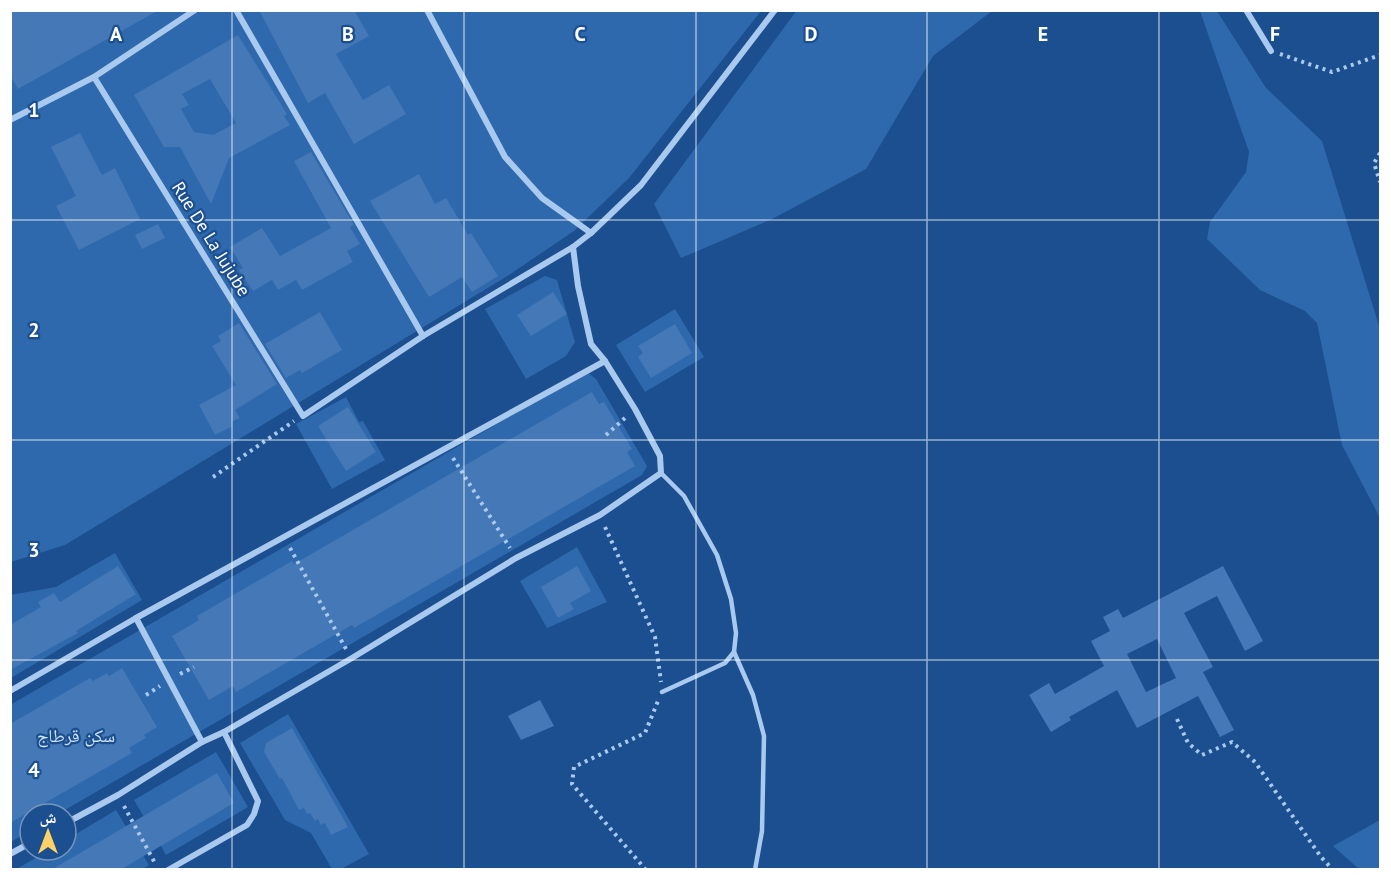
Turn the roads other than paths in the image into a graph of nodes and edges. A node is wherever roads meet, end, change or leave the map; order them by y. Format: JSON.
{"nodes":[{"id":1,"x":195,"y":10,"type":"edge"},
{"id":2,"x":236,"y":10,"type":"edge"},
{"id":3,"x":428,"y":10,"type":"edge"},
{"id":4,"x":775,"y":10,"type":"edge"},
{"id":5,"x":1246,"y":10,"type":"edge"},
{"id":6,"x":1271,"y":51,"type":"road end"},
{"id":7,"x":94,"y":77,"type":"junction"},
{"id":8,"x":10,"y":120,"type":"edge"},
{"id":9,"x":591,"y":233,"type":"junction"},
{"id":10,"x":573,"y":247,"type":"junction"},
{"id":11,"x":423,"y":336,"type":"junction"},
{"id":12,"x":605,"y":361,"type":"junction"},
{"id":13,"x":660,"y":473,"type":"junction"},
{"id":14,"x":136,"y":618,"type":"junction"},
{"id":15,"x":734,"y":652,"type":"junction"},
{"id":16,"x":10,"y":691,"type":"edge"},
{"id":17,"x":662,"y":692,"type":"road end"},
{"id":18,"x":225,"y":732,"type":"junction"},
{"id":19,"x":202,"y":742,"type":"junction"},
{"id":20,"x":78,"y":817,"type":"edge"},
{"id":21,"x":168,"y":870,"type":"edge"},
{"id":22,"x":755,"y":870,"type":"edge"}],
"edges":[{"from":1,"to":7,"type":"street"},
{"from":2,"to":11,"type":"street"},
{"from":3,"to":9,"type":"street"},
{"from":4,"to":9,"type":"street"},
{"from":5,"to":6,"type":"street"},
{"from":7,"to":8,"type":"street"},
{"from":7,"to":11,"type":"street","name":"Rue De La Jujube"},
{"from":9,"to":10,"type":"street"},
{"from":10,"to":11,"type":"street"},
{"from":10,"to":12,"type":"street"},
{"from":12,"to":13,"type":"street"},
{"from":12,"to":14,"type":"street"},
{"from":13,"to":15,"type":"lane"},
{"from":13,"to":18,"type":"street"},
{"from":14,"to":16,"type":"street"},
{"from":14,"to":19,"type":"street"},
{"from":15,"to":17,"type":"lane"},
{"from":15,"to":22,"type":"lane"},
{"from":18,"to":19,"type":"street"},
{"from":18,"to":21,"type":"street"},
{"from":19,"to":20,"type":"street"}]}
